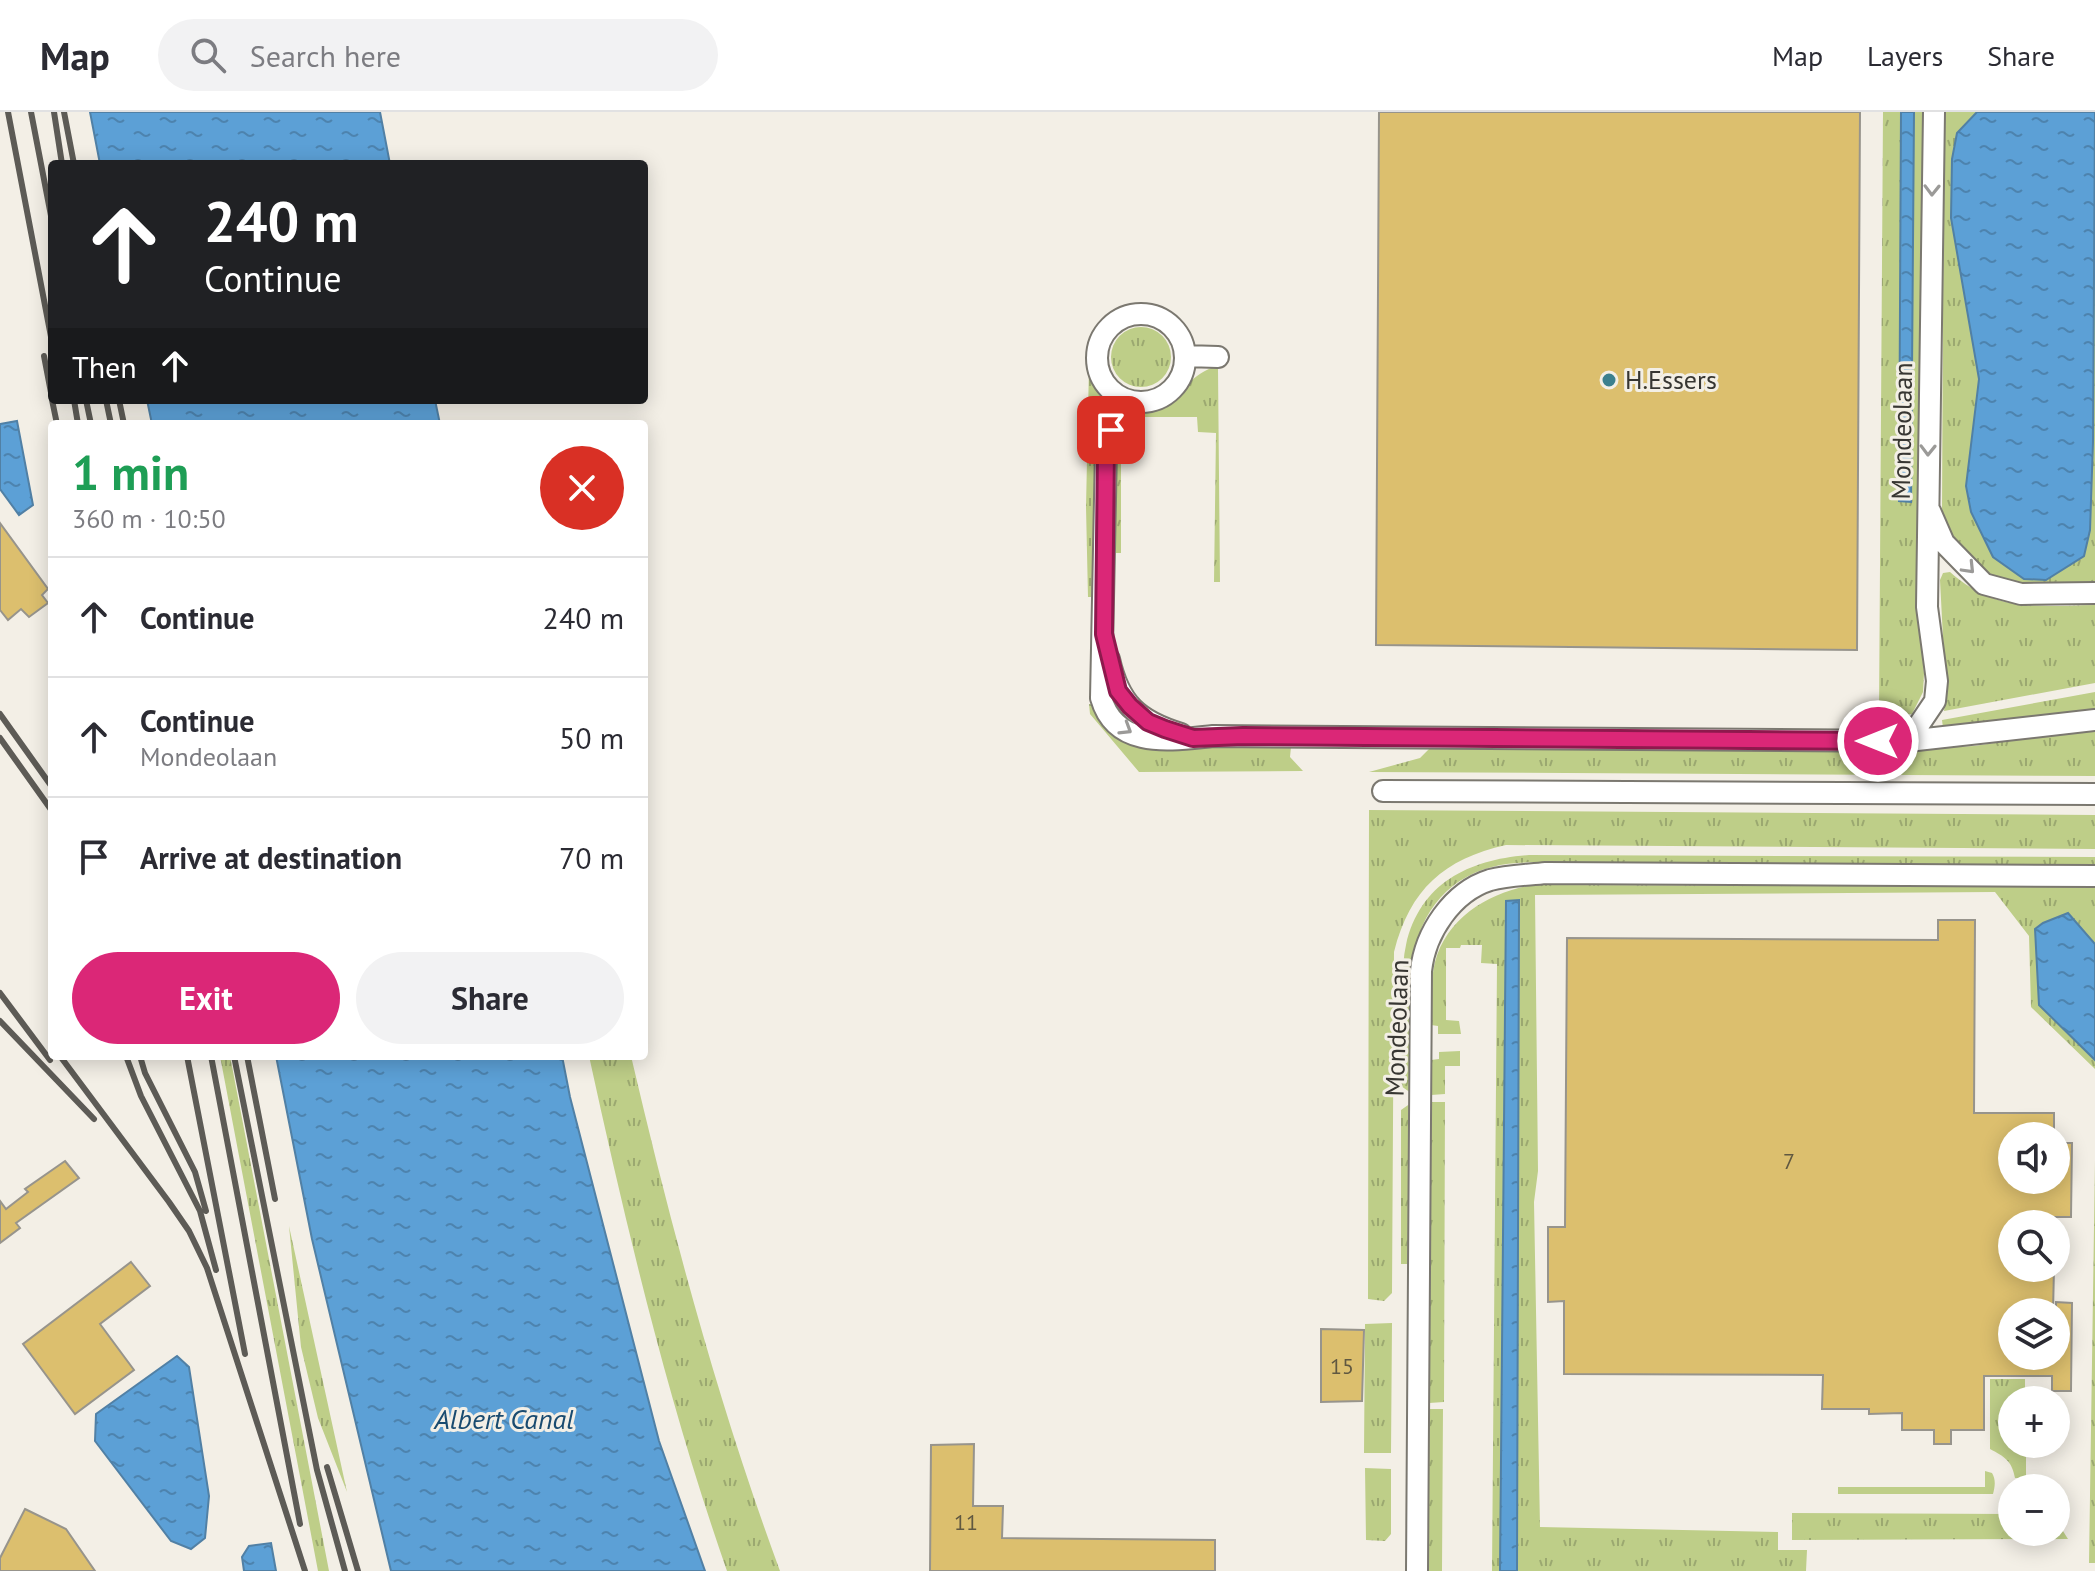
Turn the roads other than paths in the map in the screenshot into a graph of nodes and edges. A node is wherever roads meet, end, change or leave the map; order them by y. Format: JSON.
{"nodes":[{"id":1,"x":1934,"y":112,"type":"edge"},
{"id":2,"x":1185,"y":356,"type":"junction"},
{"id":3,"x":1218,"y":357,"type":"dead end"},
{"id":4,"x":1124,"y":399,"type":"junction"},
{"id":5,"x":1927,"y":504,"type":"junction"},
{"id":6,"x":2095,"y":593,"type":"edge"},
{"id":7,"x":2095,"y":720,"type":"edge"},
{"id":8,"x":1908,"y":741,"type":"junction"},
{"id":9,"x":1383,"y":791,"type":"dead end"},
{"id":10,"x":2095,"y":794,"type":"edge"},
{"id":11,"x":2095,"y":876,"type":"edge"},
{"id":12,"x":1417,"y":1571,"type":"edge"}],
"edges":[{"from":1,"to":5,"type":"street","name":"Mondeolaan","one_way":true},
{"from":2,"to":3,"type":"street"},
{"from":2,"to":4,"type":"street"},
{"from":2,"to":4,"type":"street"},
{"from":4,"to":8,"type":"street"},
{"from":5,"to":6,"type":"street","one_way":true},
{"from":5,"to":8,"type":"street","name":"Mondeolaan"},
{"from":7,"to":8,"type":"street"},
{"from":9,"to":10,"type":"street"},
{"from":11,"to":12,"type":"street","name":"Mondeolaan"}]}
